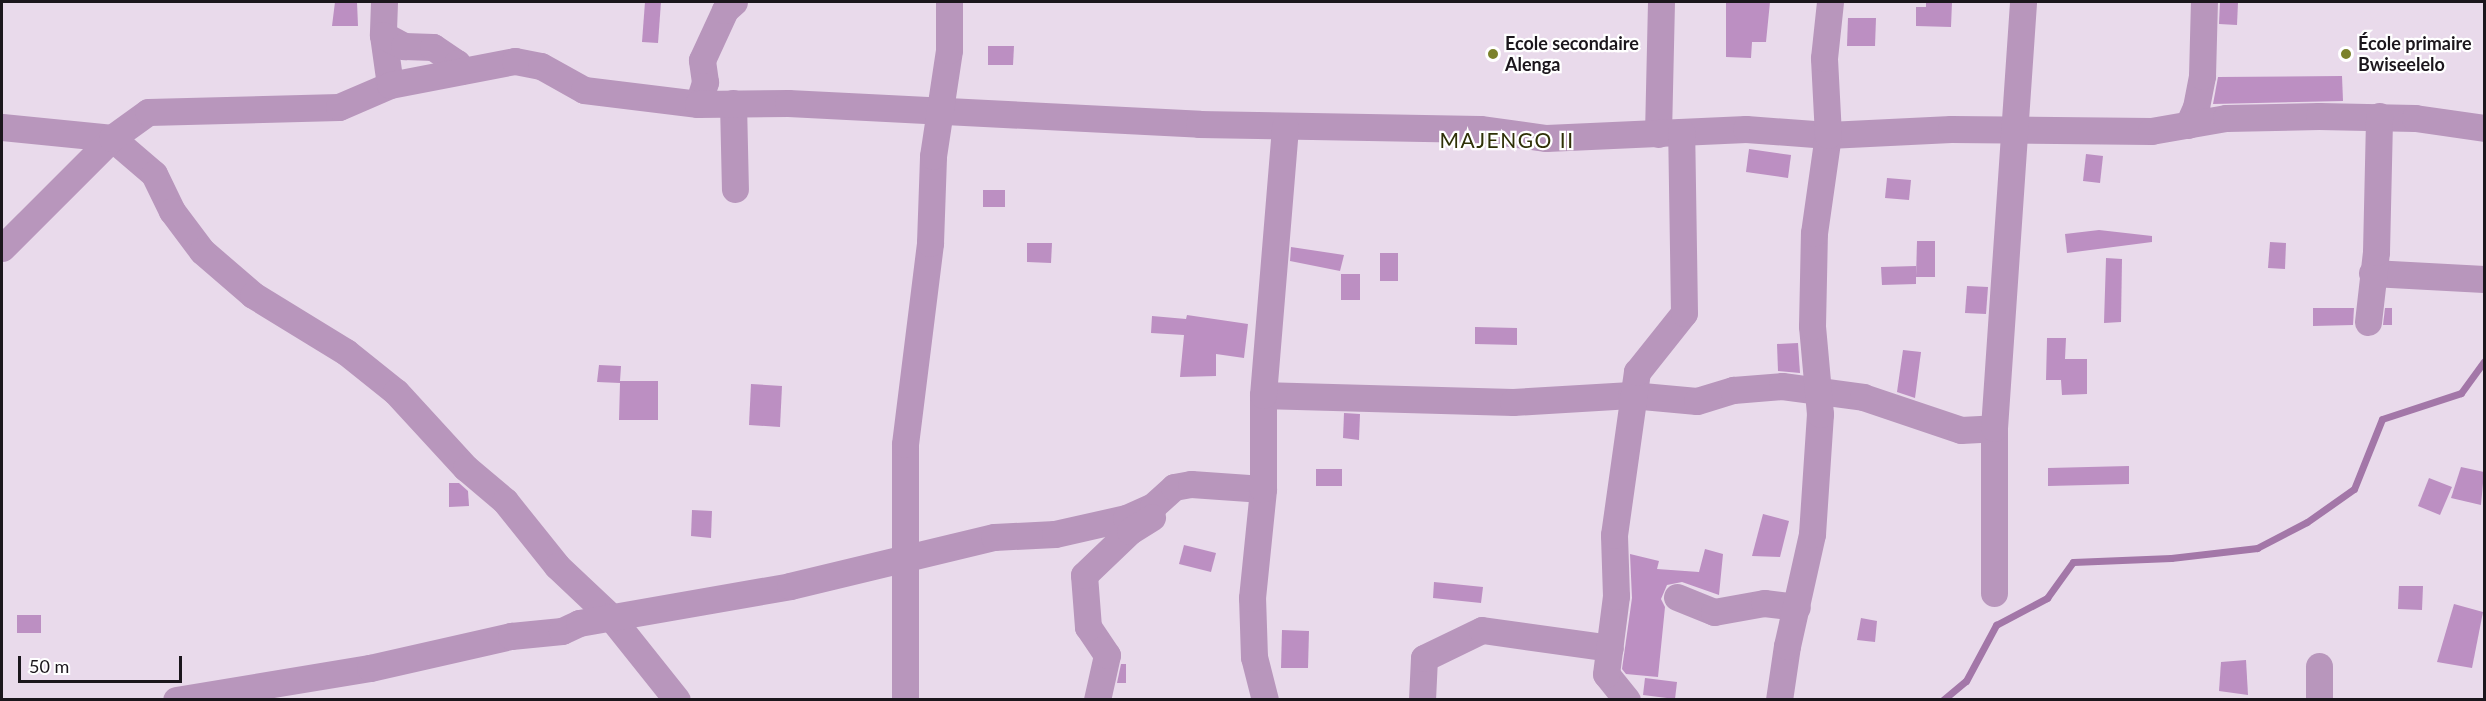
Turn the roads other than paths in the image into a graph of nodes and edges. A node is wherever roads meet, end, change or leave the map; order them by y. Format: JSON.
{"nodes":[{"id":1,"x":384,"y":2,"type":"edge"},
{"id":2,"x":734,"y":2,"type":"edge"},
{"id":3,"x":949,"y":2,"type":"edge"},
{"id":4,"x":1661,"y":2,"type":"edge"},
{"id":5,"x":1830,"y":2,"type":"edge"},
{"id":6,"x":2023,"y":2,"type":"edge"},
{"id":7,"x":2204,"y":2,"type":"edge"},
{"id":8,"x":383,"y":35,"type":"junction"},
{"id":9,"x":461,"y":71,"type":"junction"},
{"id":10,"x":390,"y":86,"type":"junction"},
{"id":11,"x":733,"y":103,"type":"junction"},
{"id":12,"x":698,"y":104,"type":"junction"},
{"id":13,"x":940,"y":113,"type":"junction"},
{"id":14,"x":2379,"y":116,"type":"junction"},
{"id":15,"x":2188,"y":125,"type":"junction"},
{"id":16,"x":1285,"y":127,"type":"junction"},
{"id":17,"x":2,"y":128,"type":"edge"},
{"id":18,"x":2484,"y":128,"type":"edge"},
{"id":19,"x":2016,"y":130,"type":"junction"},
{"id":20,"x":1670,"y":133,"type":"junction"},
{"id":21,"x":1828,"y":135,"type":"junction"},
{"id":22,"x":112,"y":138,"type":"junction"},
{"id":23,"x":735,"y":189,"type":"dead end"},
{"id":24,"x":2,"y":248,"type":"edge"},
{"id":25,"x":2372,"y":273,"type":"junction"},
{"id":26,"x":2484,"y":279,"type":"edge"},
{"id":27,"x":2368,"y":322,"type":"dead end"},
{"id":28,"x":1818,"y":389,"type":"junction"},
{"id":29,"x":1263,"y":395,"type":"junction"},
{"id":30,"x":1631,"y":395,"type":"junction"},
{"id":31,"x":1994,"y":428,"type":"junction"},
{"id":32,"x":1191,"y":484,"type":"junction"},
{"id":33,"x":1263,"y":489,"type":"junction"},
{"id":34,"x":907,"y":555,"type":"junction"},
{"id":35,"x":1994,"y":593,"type":"dead end"},
{"id":36,"x":1677,"y":597,"type":"dead end"},
{"id":37,"x":1797,"y":607,"type":"junction"},
{"id":38,"x":610,"y":616,"type":"junction"},
{"id":39,"x":1610,"y":648,"type":"junction"},
{"id":40,"x":2319,"y":666,"type":"dead end"},
{"id":41,"x":1258,"y":695,"type":"edge"},
{"id":42,"x":176,"y":699,"type":"edge"},
{"id":43,"x":677,"y":699,"type":"edge"},
{"id":44,"x":905,"y":699,"type":"edge"},
{"id":45,"x":1097,"y":699,"type":"edge"},
{"id":46,"x":1422,"y":699,"type":"edge"},
{"id":47,"x":1627,"y":699,"type":"edge"},
{"id":48,"x":1779,"y":699,"type":"edge"},
{"id":49,"x":2319,"y":699,"type":"edge"}],
"edges":[{"from":1,"to":8,"type":"street"},
{"from":2,"to":12,"type":"street"},
{"from":3,"to":13,"type":"street"},
{"from":4,"to":20,"type":"street"},
{"from":5,"to":21,"type":"street"},
{"from":6,"to":19,"type":"street"},
{"from":7,"to":15,"type":"street"},
{"from":8,"to":9,"type":"street"},
{"from":8,"to":10,"type":"street"},
{"from":9,"to":10,"type":"street"},
{"from":9,"to":12,"type":"street"},
{"from":10,"to":22,"type":"street"},
{"from":11,"to":12,"type":"street"},
{"from":11,"to":13,"type":"street"},
{"from":11,"to":23,"type":"street"},
{"from":13,"to":16,"type":"street"},
{"from":13,"to":34,"type":"street"},
{"from":14,"to":15,"type":"street"},
{"from":14,"to":18,"type":"street"},
{"from":14,"to":25,"type":"street"},
{"from":15,"to":19,"type":"street"},
{"from":16,"to":20,"type":"street"},
{"from":16,"to":29,"type":"street"},
{"from":17,"to":22,"type":"street"},
{"from":19,"to":21,"type":"street"},
{"from":19,"to":31,"type":"street"},
{"from":20,"to":21,"type":"street"},
{"from":20,"to":30,"type":"street"},
{"from":21,"to":28,"type":"street"},
{"from":22,"to":24,"type":"street"},
{"from":22,"to":38,"type":"street"},
{"from":25,"to":26,"type":"street"},
{"from":25,"to":27,"type":"street"},
{"from":28,"to":30,"type":"street"},
{"from":28,"to":31,"type":"street"},
{"from":28,"to":37,"type":"street"},
{"from":29,"to":30,"type":"street"},
{"from":29,"to":33,"type":"street"},
{"from":30,"to":39,"type":"street"},
{"from":31,"to":35,"type":"street"},
{"from":32,"to":33,"type":"street"},
{"from":32,"to":34,"type":"street"},
{"from":32,"to":45,"type":"street"},
{"from":33,"to":41,"type":"street"},
{"from":34,"to":38,"type":"street"},
{"from":34,"to":44,"type":"street"},
{"from":36,"to":37,"type":"street"},
{"from":37,"to":48,"type":"street"},
{"from":38,"to":42,"type":"street"},
{"from":38,"to":43,"type":"street"},
{"from":39,"to":46,"type":"street"},
{"from":39,"to":47,"type":"street"},
{"from":40,"to":49,"type":"street"}]}
